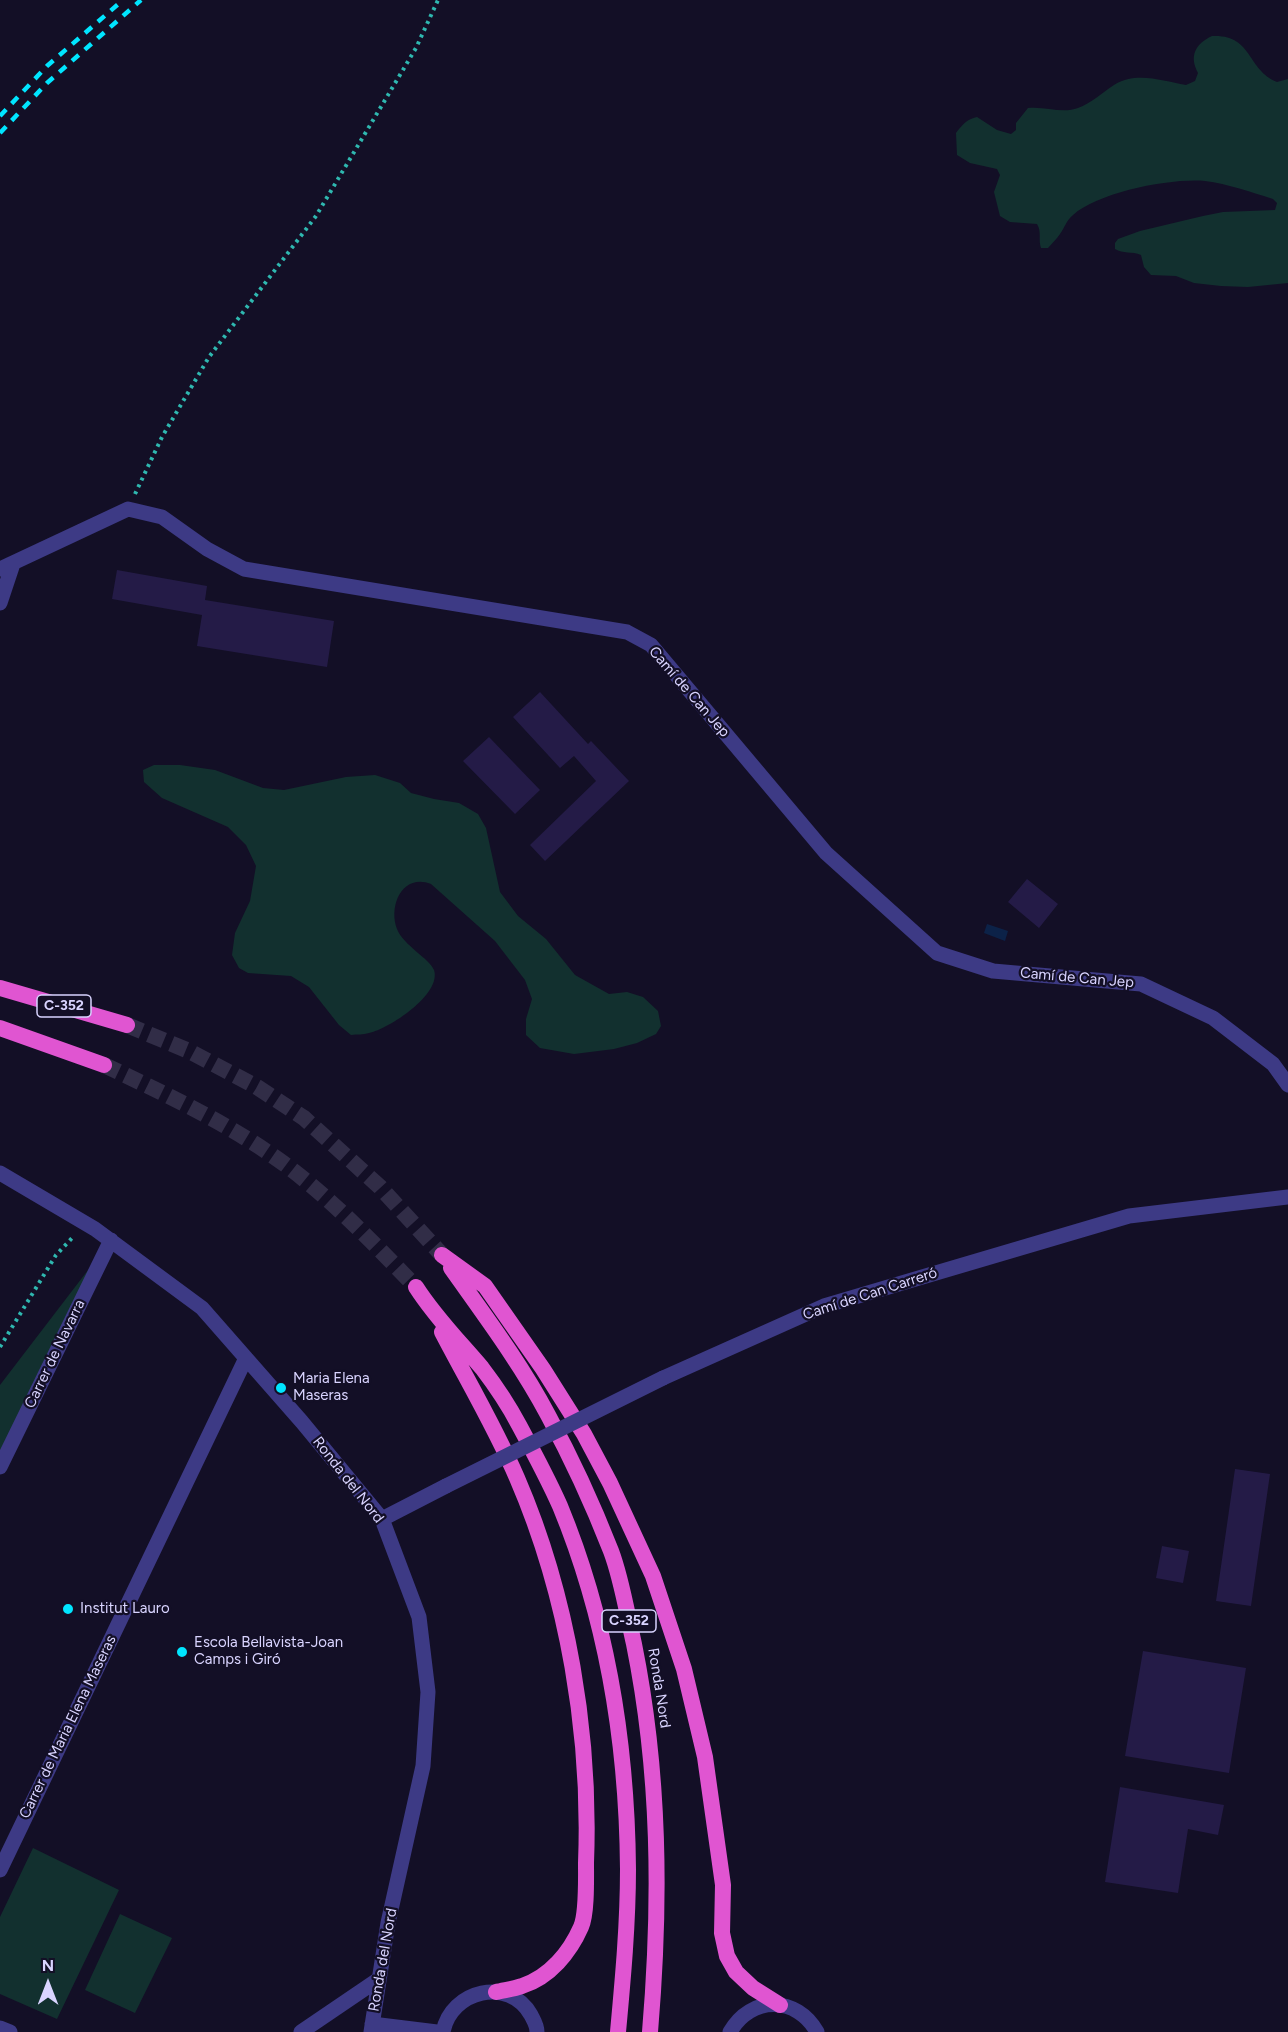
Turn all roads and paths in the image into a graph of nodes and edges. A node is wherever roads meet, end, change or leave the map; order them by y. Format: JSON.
{"nodes":[{"id":1,"x":438,"y":0,"type":"edge"},
{"id":2,"x":128,"y":509,"type":"junction"},
{"id":3,"x":6,"y":567,"type":"edge"},
{"id":4,"x":0,"y":603,"type":"edge"},
{"id":5,"x":0,"y":988,"type":"edge"},
{"id":6,"x":127,"y":1026,"type":"tunnel mouth"},
{"id":7,"x":0,"y":1028,"type":"edge"},
{"id":8,"x":104,"y":1065,"type":"tunnel mouth"},
{"id":9,"x":1288,"y":1085,"type":"edge"},
{"id":10,"x":0,"y":1173,"type":"edge"},
{"id":11,"x":1288,"y":1197,"type":"edge"},
{"id":12,"x":79,"y":1230,"type":"dead end"},
{"id":13,"x":111,"y":1240,"type":"junction"},
{"id":14,"x":416,"y":1287,"type":"tunnel mouth"},
{"id":15,"x":426,"y":1302,"type":"junction"},
{"id":16,"x":0,"y":1347,"type":"edge"},
{"id":17,"x":246,"y":1358,"type":"junction"},
{"id":18,"x":0,"y":1467,"type":"edge"},
{"id":19,"x":382,"y":1519,"type":"junction"},
{"id":20,"x":0,"y":1869,"type":"edge"},
{"id":21,"x":379,"y":1979,"type":"junction"},
{"id":22,"x":496,"y":1992,"type":"junction"},
{"id":23,"x":780,"y":2004,"type":"junction"},
{"id":24,"x":0,"y":2028,"type":"edge"},
{"id":25,"x":371,"y":2028,"type":"edge"},
{"id":26,"x":10,"y":2032,"type":"edge"},
{"id":27,"x":301,"y":2032,"type":"edge"},
{"id":28,"x":437,"y":2032,"type":"edge"},
{"id":29,"x":443,"y":2032,"type":"edge"},
{"id":30,"x":537,"y":2032,"type":"edge"},
{"id":31,"x":618,"y":2032,"type":"edge"},
{"id":32,"x":650,"y":2032,"type":"edge"},
{"id":33,"x":730,"y":2032,"type":"edge"},
{"id":34,"x":818,"y":2032,"type":"edge"}],
"edges":[{"from":1,"to":2,"type":"path"},
{"from":2,"to":3,"type":"street"},
{"from":2,"to":9,"type":"street","name":"Camí de Can Jep"},
{"from":3,"to":4,"type":"street"},
{"from":5,"to":6,"type":"highway","number":"C-352"},
{"from":7,"to":8,"type":"highway","number":"C-352"},
{"from":10,"to":13,"type":"street","name":"Ronda del Nord"},
{"from":11,"to":19,"type":"street","name":"Camí de Can Carreró","bridge":true},
{"from":12,"to":16,"type":"path"},
{"from":13,"to":17,"type":"street","name":"Ronda del Nord"},
{"from":13,"to":18,"type":"street","name":"Carrer de Navarra"},
{"from":14,"to":15,"type":"highway","number":"C-352"},
{"from":15,"to":22,"type":"highway"},
{"from":15,"to":31,"type":"highway","number":"C-352"},
{"from":17,"to":19,"type":"street","name":"Ronda del Nord"},
{"from":17,"to":20,"type":"street","name":"Carrer de Maria Elena Maseras"},
{"from":19,"to":21,"type":"street","name":"Ronda del Nord"},
{"from":21,"to":25,"type":"street","name":"Ronda del Nord"},
{"from":21,"to":27,"type":"street"},
{"from":22,"to":29,"type":"street"},
{"from":22,"to":30,"type":"street"},
{"from":23,"to":32,"type":"highway","name":"Ronda Nord","number":"C-352"},
{"from":23,"to":33,"type":"street"},
{"from":23,"to":34,"type":"street"},
{"from":24,"to":26,"type":"street"},
{"from":25,"to":28,"type":"street"}]}
